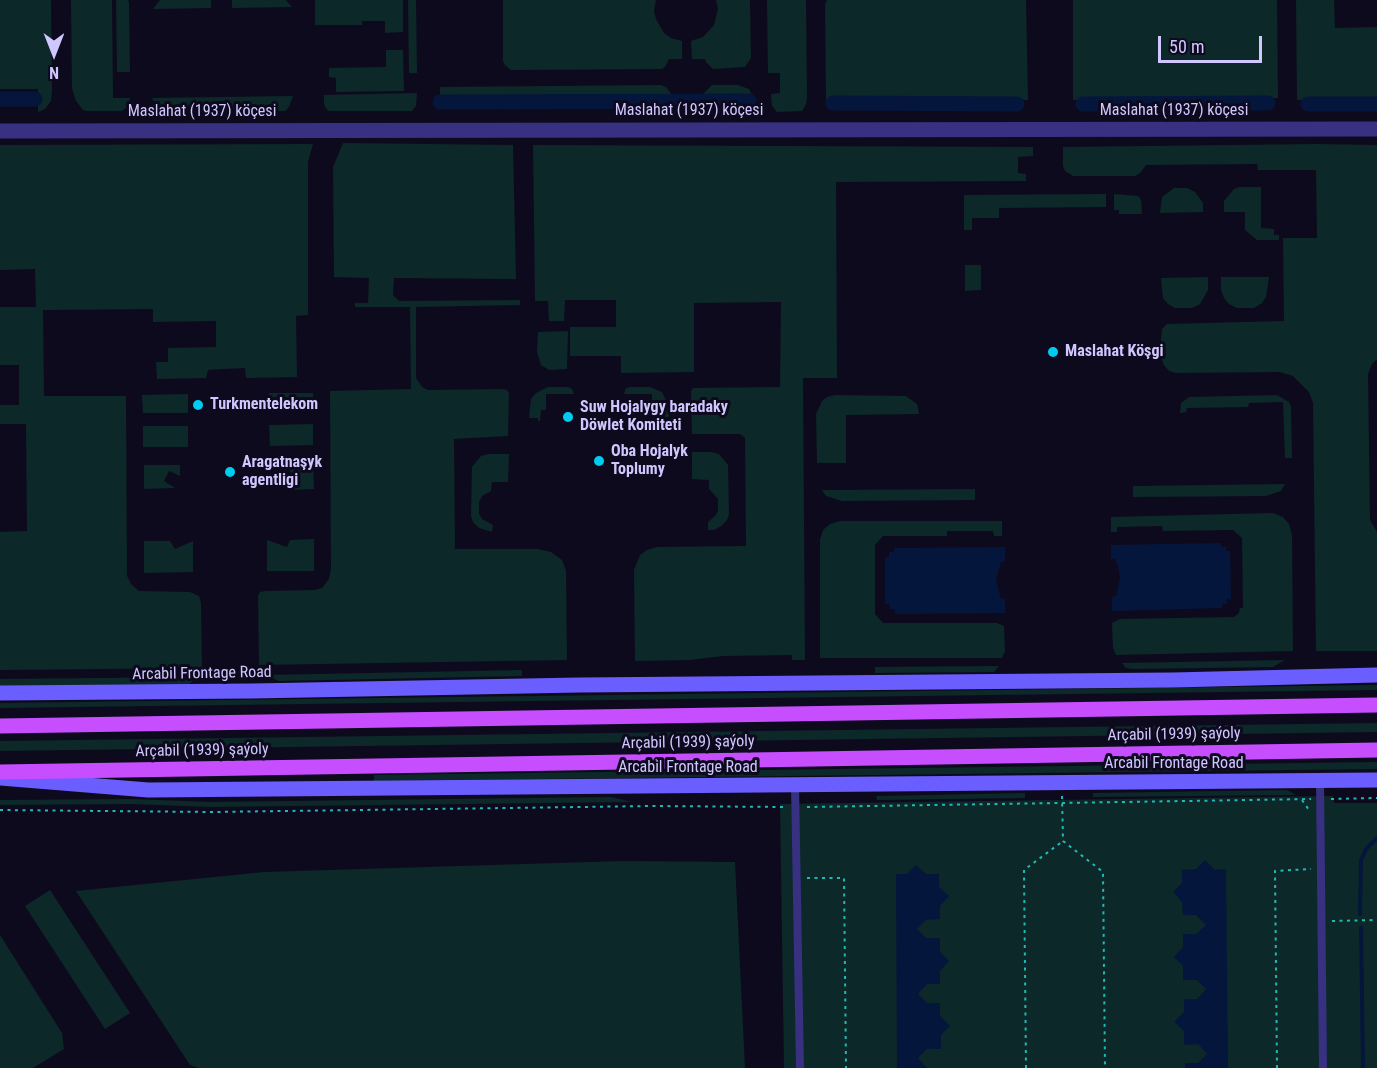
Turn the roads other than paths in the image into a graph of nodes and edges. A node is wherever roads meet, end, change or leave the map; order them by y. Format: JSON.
{"nodes":[{"id":1,"x":1377,"y":129,"type":"edge"},
{"id":2,"x":0,"y":130,"type":"edge"},
{"id":3,"x":1377,"y":675,"type":"edge"},
{"id":4,"x":0,"y":693,"type":"edge"},
{"id":5,"x":1377,"y":705,"type":"edge"},
{"id":6,"x":0,"y":726,"type":"edge"},
{"id":7,"x":1377,"y":750,"type":"edge"},
{"id":8,"x":0,"y":772,"type":"edge"},
{"id":9,"x":0,"y":778,"type":"edge"},
{"id":10,"x":1377,"y":780,"type":"edge"},
{"id":11,"x":1320,"y":781,"type":"junction"},
{"id":12,"x":795,"y":785,"type":"junction"},
{"id":13,"x":800,"y":1068,"type":"edge"},
{"id":14,"x":1323,"y":1068,"type":"edge"}],
"edges":[{"from":1,"to":2,"type":"street","name":"Maslahat (1937) köçesi"},
{"from":3,"to":4,"type":"street","name":"Arcabil Frontage Road"},
{"from":5,"to":6,"type":"main road","name":"Arçabil (1939) şaýoly"},
{"from":7,"to":8,"type":"main road","name":"Arçabil (1939) şaýoly"},
{"from":9,"to":12,"type":"street","name":"Arcabil Frontage Road"},
{"from":10,"to":11,"type":"street","name":"Arcabil Frontage Road"},
{"from":11,"to":12,"type":"street","name":"Arcabil Frontage Road"},
{"from":11,"to":14,"type":"lane"},
{"from":12,"to":13,"type":"lane"}]}
